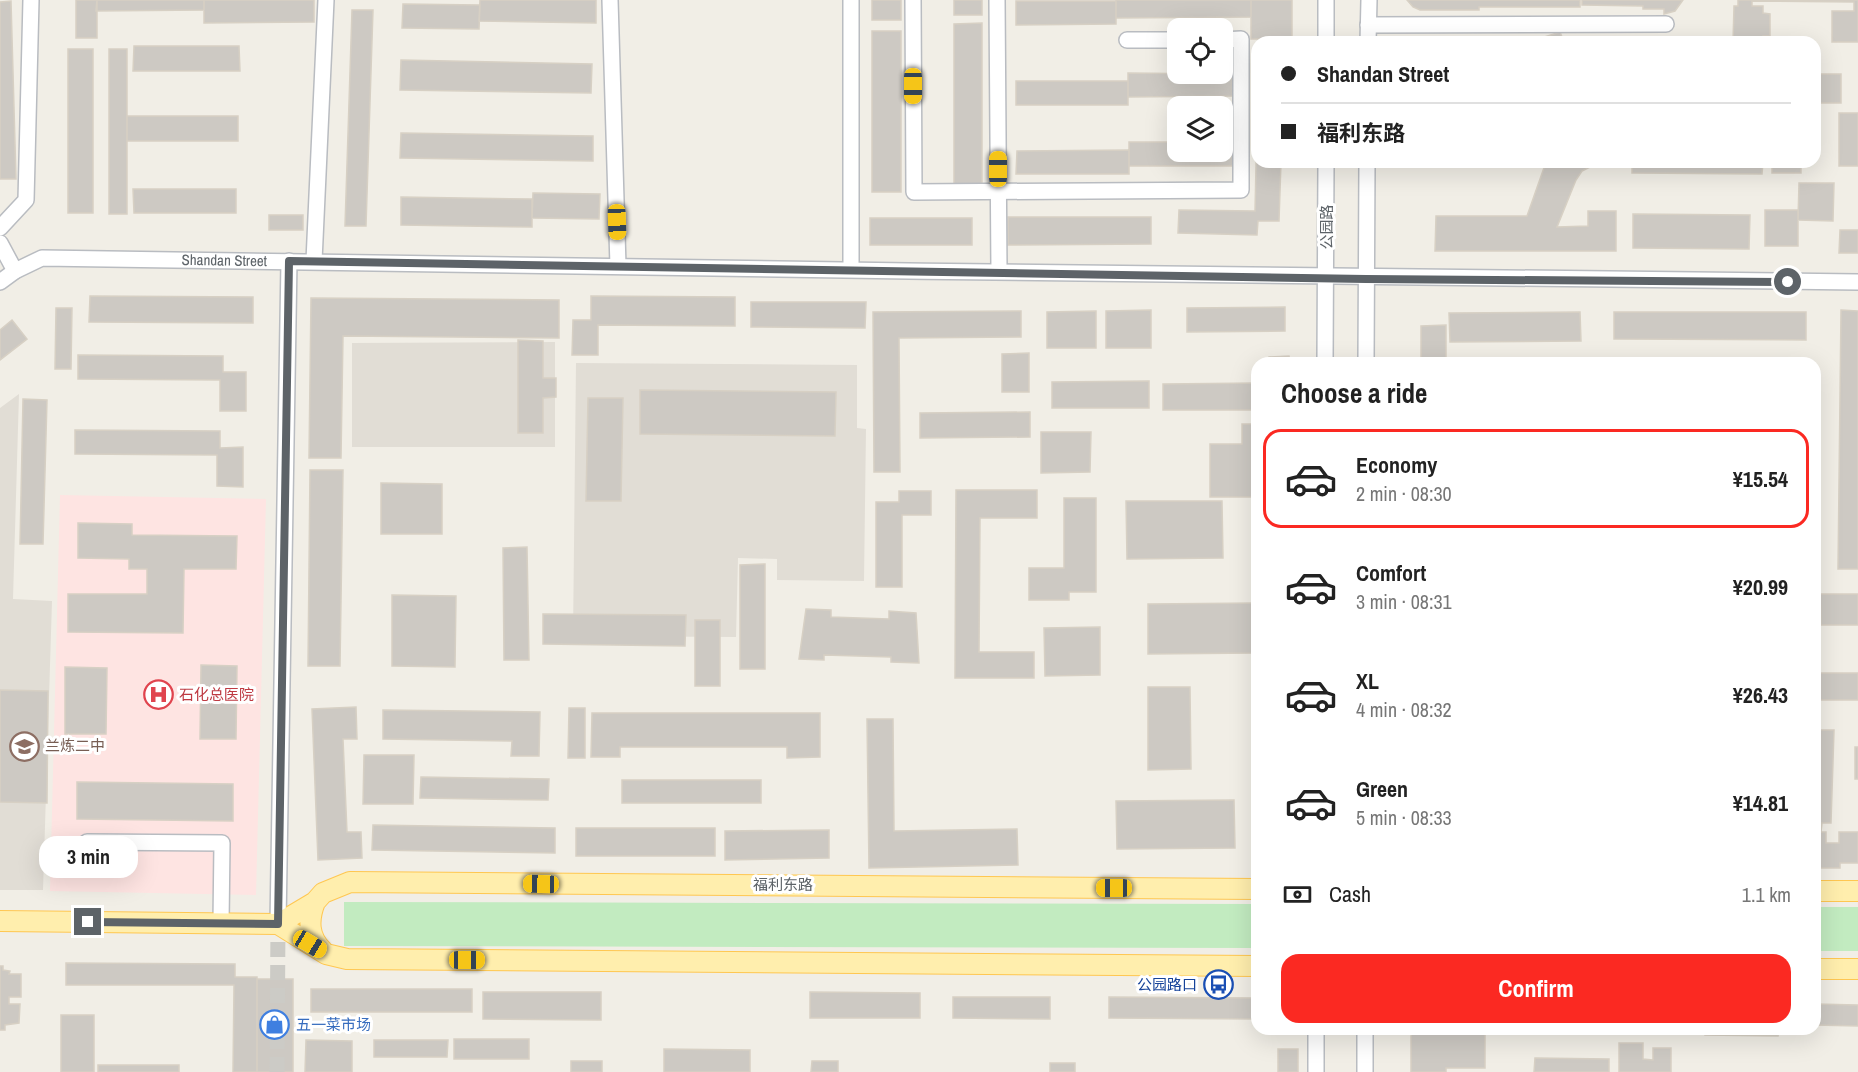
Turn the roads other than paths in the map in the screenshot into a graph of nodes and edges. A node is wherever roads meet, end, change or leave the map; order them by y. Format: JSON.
{"nodes":[{"id":1,"x":31,"y":0,"type":"edge"},
{"id":2,"x":326,"y":0,"type":"edge"},
{"id":3,"x":610,"y":0,"type":"edge"},
{"id":4,"x":851,"y":0,"type":"edge"},
{"id":5,"x":913,"y":0,"type":"edge"},
{"id":6,"x":997,"y":0,"type":"edge"},
{"id":7,"x":1326,"y":0,"type":"edge"},
{"id":8,"x":1368,"y":0,"type":"edge"},
{"id":9,"x":1666,"y":24,"type":"dead end"},
{"id":10,"x":1368,"y":25,"type":"junction"},
{"id":11,"x":1326,"y":36,"type":"edge"},
{"id":12,"x":1368,"y":36,"type":"edge"},
{"id":13,"x":1233,"y":39,"type":"edge"},
{"id":14,"x":1127,"y":40,"type":"dead end"},
{"id":15,"x":1167,"y":40,"type":"edge"},
{"id":16,"x":1326,"y":168,"type":"edge"},
{"id":17,"x":1367,"y":168,"type":"edge"},
{"id":18,"x":998,"y":192,"type":"junction"},
{"id":19,"x":0,"y":228,"type":"edge"},
{"id":20,"x":0,"y":243,"type":"edge"},
{"id":21,"x":289,"y":261,"type":"junction"},
{"id":22,"x":314,"y":261,"type":"junction"},
{"id":23,"x":618,"y":266,"type":"junction"},
{"id":24,"x":851,"y":269,"type":"junction"},
{"id":25,"x":15,"y":271,"type":"junction"},
{"id":26,"x":999,"y":272,"type":"junction"},
{"id":27,"x":1327,"y":277,"type":"junction"},
{"id":28,"x":1366,"y":279,"type":"junction"},
{"id":29,"x":0,"y":282,"type":"edge"},
{"id":30,"x":1858,"y":282,"type":"edge"},
{"id":31,"x":1325,"y":357,"type":"edge"},
{"id":32,"x":1366,"y":357,"type":"edge"},
{"id":33,"x":87,"y":842,"type":"dead end"},
{"id":34,"x":1251,"y":889,"type":"edge"},
{"id":35,"x":1821,"y":891,"type":"edge"},
{"id":36,"x":1858,"y":891,"type":"edge"},
{"id":37,"x":315,"y":902,"type":"junction"},
{"id":38,"x":0,"y":921,"type":"edge"},
{"id":39,"x":221,"y":923,"type":"junction"},
{"id":40,"x":278,"y":924,"type":"junction"},
{"id":41,"x":326,"y":954,"type":"junction"},
{"id":42,"x":1251,"y":966,"type":"edge"},
{"id":43,"x":1821,"y":969,"type":"edge"},
{"id":44,"x":1858,"y":969,"type":"edge"},
{"id":45,"x":1316,"y":1035,"type":"edge"},
{"id":46,"x":1365,"y":1035,"type":"edge"},
{"id":47,"x":1316,"y":1072,"type":"edge"},
{"id":48,"x":1365,"y":1072,"type":"edge"}],
"edges":[{"from":1,"to":19,"type":"street"},
{"from":2,"to":22,"type":"street"},
{"from":3,"to":23,"type":"street"},
{"from":4,"to":24,"type":"street"},
{"from":5,"to":18,"type":"street"},
{"from":6,"to":18,"type":"street"},
{"from":7,"to":11,"type":"street"},
{"from":8,"to":10,"type":"street"},
{"from":9,"to":10,"type":"street"},
{"from":10,"to":12,"type":"street"},
{"from":13,"to":18,"type":"street"},
{"from":14,"to":15,"type":"street"},
{"from":16,"to":27,"type":"street","name":"公园路"},
{"from":17,"to":28,"type":"street"},
{"from":18,"to":26,"type":"street"},
{"from":20,"to":25,"type":"street"},
{"from":21,"to":22,"type":"street","name":"Shandan Street"},
{"from":21,"to":25,"type":"street","name":"Shandan Street"},
{"from":21,"to":40,"type":"street"},
{"from":22,"to":23,"type":"street","name":"Shandan Street"},
{"from":23,"to":24,"type":"street","name":"Shandan Street"},
{"from":24,"to":26,"type":"street","name":"Shandan Street"},
{"from":25,"to":29,"type":"street","name":"Shandan Street"},
{"from":26,"to":27,"type":"street","name":"Shandan Street"},
{"from":27,"to":28,"type":"street","name":"Shandan Street"},
{"from":27,"to":31,"type":"street","name":"公园路"},
{"from":28,"to":30,"type":"street","name":"Shandan Street"},
{"from":28,"to":32,"type":"street"},
{"from":33,"to":39,"type":"street"},
{"from":34,"to":37,"type":"main road","name":"福利东路"},
{"from":35,"to":36,"type":"main road"},
{"from":37,"to":40,"type":"main road","name":"福利东路"},
{"from":37,"to":41,"type":"main road"},
{"from":38,"to":39,"type":"main road"},
{"from":39,"to":40,"type":"main road"},
{"from":40,"to":41,"type":"main road"},
{"from":41,"to":42,"type":"main road"},
{"from":43,"to":44,"type":"main road"},
{"from":45,"to":47,"type":"street"},
{"from":46,"to":48,"type":"street"}]}
